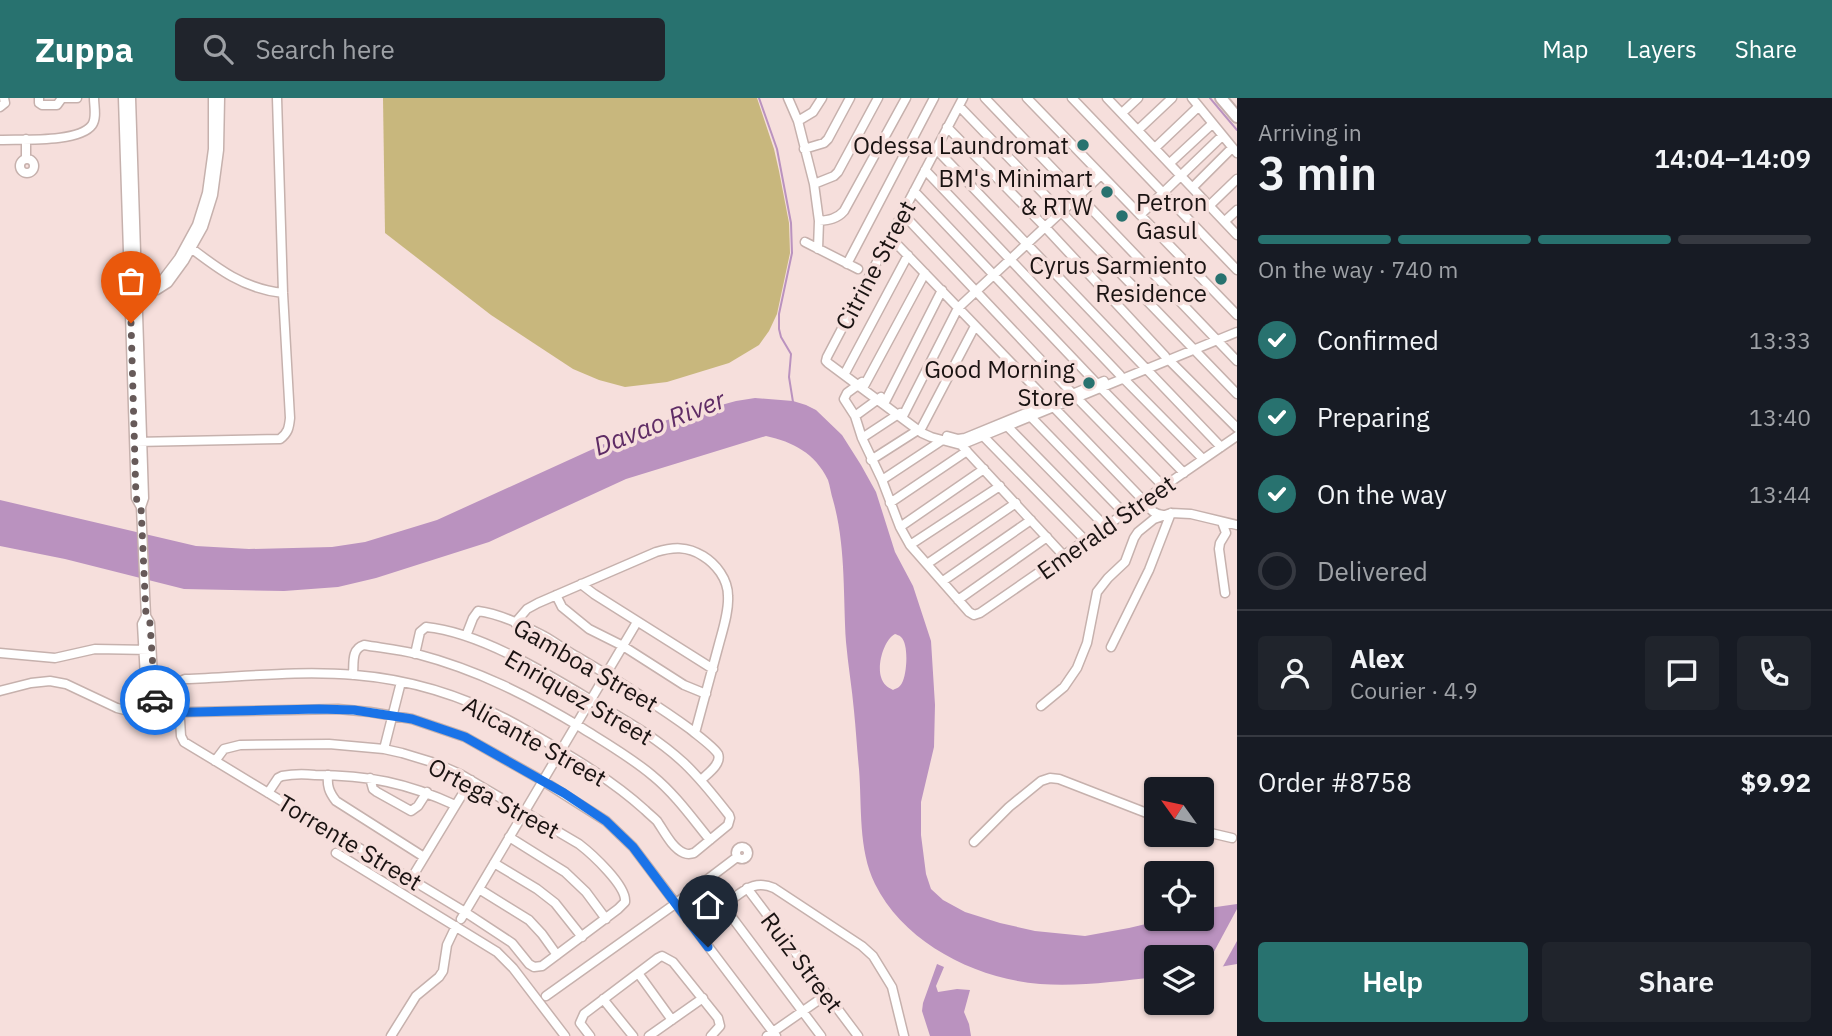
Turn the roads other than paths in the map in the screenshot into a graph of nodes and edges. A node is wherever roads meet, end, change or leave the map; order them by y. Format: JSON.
{"nodes":[{"id":1,"x":4,"y":98,"type":"edge"},
{"id":2,"x":39,"y":98,"type":"edge"},
{"id":3,"x":62,"y":98,"type":"edge"},
{"id":4,"x":77,"y":98,"type":"edge"},
{"id":5,"x":93,"y":98,"type":"edge"},
{"id":6,"x":123,"y":98,"type":"edge"},
{"id":7,"x":131,"y":98,"type":"edge"},
{"id":8,"x":213,"y":98,"type":"edge"},
{"id":9,"x":219,"y":98,"type":"edge"},
{"id":10,"x":277,"y":98,"type":"edge"},
{"id":11,"x":788,"y":98,"type":"edge"},
{"id":12,"x":822,"y":98,"type":"edge"},
{"id":13,"x":850,"y":98,"type":"edge"},
{"id":14,"x":878,"y":98,"type":"edge"},
{"id":15,"x":906,"y":98,"type":"edge"},
{"id":16,"x":934,"y":98,"type":"edge"},
{"id":17,"x":985,"y":98,"type":"edge"},
{"id":18,"x":1027,"y":98,"type":"edge"},
{"id":19,"x":1072,"y":98,"type":"edge"},
{"id":20,"x":1107,"y":98,"type":"edge"},
{"id":21,"x":1138,"y":98,"type":"edge"},
{"id":22,"x":1172,"y":98,"type":"edge"},
{"id":23,"x":1192,"y":98,"type":"edge"},
{"id":24,"x":1220,"y":98,"type":"edge"},
{"id":25,"x":961,"y":102,"type":"edge"},
{"id":26,"x":0,"y":107,"type":"edge"},
{"id":27,"x":1198,"y":107,"type":"junction"},
{"id":28,"x":1122,"y":113,"type":"junction"},
{"id":29,"x":1237,"y":117,"type":"edge"},
{"id":30,"x":798,"y":121,"type":"junction"},
{"id":31,"x":1212,"y":124,"type":"junction"},
{"id":32,"x":216,"y":127,"type":"junction"},
{"id":33,"x":947,"y":127,"type":"junction"},
{"id":34,"x":1138,"y":130,"type":"junction"},
{"id":35,"x":1222,"y":136,"type":"junction"},
{"id":36,"x":26,"y":139,"type":"junction"},
{"id":37,"x":0,"y":140,"type":"edge"},
{"id":38,"x":1155,"y":148,"type":"junction"},
{"id":39,"x":804,"y":149,"type":"junction"},
{"id":40,"x":936,"y":149,"type":"junction"},
{"id":41,"x":1235,"y":150,"type":"edge"},
{"id":42,"x":26,"y":159,"type":"dead end"},
{"id":43,"x":1170,"y":163,"type":"junction"},
{"id":44,"x":925,"y":170,"type":"junction"},
{"id":45,"x":1101,"y":175,"type":"junction"},
{"id":46,"x":1181,"y":175,"type":"junction"},
{"id":47,"x":1237,"y":179,"type":"edge"},
{"id":48,"x":814,"y":184,"type":"junction"},
{"id":49,"x":1192,"y":187,"type":"junction"},
{"id":50,"x":914,"y":191,"type":"junction"},
{"id":51,"x":1163,"y":192,"type":"junction"},
{"id":52,"x":1078,"y":196,"type":"junction"},
{"id":53,"x":1210,"y":205,"type":"junction"},
{"id":54,"x":1237,"y":210,"type":"edge"},
{"id":55,"x":1061,"y":212,"type":"junction"},
{"id":56,"x":902,"y":213,"type":"junction"},
{"id":57,"x":1140,"y":215,"type":"junction"},
{"id":58,"x":819,"y":221,"type":"junction"},
{"id":59,"x":1225,"y":222,"type":"junction"},
{"id":60,"x":1045,"y":227,"type":"junction"},
{"id":61,"x":1237,"y":235,"type":"edge"},
{"id":62,"x":890,"y":237,"type":"junction"},
{"id":63,"x":804,"y":242,"type":"dead end"},
{"id":64,"x":1027,"y":243,"type":"junction"},
{"id":65,"x":189,"y":246,"type":"junction"},
{"id":66,"x":818,"y":249,"type":"junction"},
{"id":67,"x":908,"y":256,"type":"junction"},
{"id":68,"x":1010,"y":259,"type":"junction"},
{"id":69,"x":847,"y":264,"type":"junction"},
{"id":70,"x":858,"y":270,"type":"dead end"},
{"id":71,"x":1237,"y":270,"type":"edge"},
{"id":72,"x":925,"y":273,"type":"junction"},
{"id":73,"x":994,"y":274,"type":"junction"},
{"id":74,"x":133,"y":290,"type":"junction"},
{"id":75,"x":942,"y":290,"type":"junction"},
{"id":76,"x":976,"y":290,"type":"junction"},
{"id":77,"x":283,"y":293,"type":"junction"},
{"id":78,"x":958,"y":307,"type":"junction"},
{"id":79,"x":1237,"y":315,"type":"edge"},
{"id":80,"x":975,"y":326,"type":"junction"},
{"id":81,"x":1237,"y":330,"type":"edge"},
{"id":82,"x":1215,"y":339,"type":"junction"},
{"id":83,"x":1192,"y":348,"type":"junction"},
{"id":84,"x":1167,"y":358,"type":"junction"},
{"id":85,"x":1237,"y":361,"type":"edge"},
{"id":86,"x":1146,"y":367,"type":"junction"},
{"id":87,"x":845,"y":373,"type":"junction"},
{"id":88,"x":1122,"y":377,"type":"junction"},
{"id":89,"x":862,"y":385,"type":"junction"},
{"id":90,"x":1099,"y":386,"type":"junction"},
{"id":91,"x":1237,"y":394,"type":"edge"},
{"id":92,"x":1075,"y":396,"type":"junction"},
{"id":93,"x":882,"y":400,"type":"junction"},
{"id":94,"x":1052,"y":405,"type":"junction"},
{"id":95,"x":901,"y":415,"type":"junction"},
{"id":96,"x":855,"y":416,"type":"junction"},
{"id":97,"x":1031,"y":417,"type":"junction"},
{"id":98,"x":1008,"y":426,"type":"junction"},
{"id":99,"x":1237,"y":428,"type":"edge"},
{"id":100,"x":920,"y":429,"type":"junction"},
{"id":101,"x":984,"y":436,"type":"junction"},
{"id":102,"x":1237,"y":436,"type":"edge"},
{"id":103,"x":862,"y":438,"type":"junction"},
{"id":104,"x":941,"y":440,"type":"junction"},
{"id":105,"x":138,"y":442,"type":"junction"},
{"id":106,"x":1221,"y":447,"type":"junction"},
{"id":107,"x":964,"y":448,"type":"junction"},
{"id":108,"x":1203,"y":459,"type":"junction"},
{"id":109,"x":871,"y":460,"type":"junction"},
{"id":110,"x":984,"y":469,"type":"junction"},
{"id":111,"x":1184,"y":473,"type":"junction"},
{"id":112,"x":882,"y":480,"type":"junction"},
{"id":113,"x":1000,"y":486,"type":"junction"},
{"id":114,"x":1164,"y":487,"type":"junction"},
{"id":115,"x":1144,"y":501,"type":"junction"},
{"id":116,"x":890,"y":503,"type":"junction"},
{"id":117,"x":1016,"y":503,"type":"junction"},
{"id":118,"x":1125,"y":514,"type":"junction"},
{"id":119,"x":1167,"y":514,"type":"junction"},
{"id":120,"x":1031,"y":520,"type":"junction"},
{"id":121,"x":1223,"y":522,"type":"junction"},
{"id":122,"x":1237,"y":525,"type":"edge"},
{"id":123,"x":900,"y":527,"type":"junction"},
{"id":124,"x":1107,"y":527,"type":"junction"},
{"id":125,"x":1047,"y":537,"type":"junction"},
{"id":126,"x":1086,"y":541,"type":"junction"},
{"id":127,"x":910,"y":545,"type":"junction"},
{"id":128,"x":1064,"y":556,"type":"junction"},
{"id":129,"x":928,"y":564,"type":"junction"},
{"id":130,"x":943,"y":582,"type":"junction"},
{"id":131,"x":581,"y":584,"type":"junction"},
{"id":132,"x":1225,"y":593,"type":"dead end"},
{"id":133,"x":556,"y":595,"type":"junction"},
{"id":134,"x":958,"y":600,"type":"junction"},
{"id":135,"x":637,"y":622,"type":"junction"},
{"id":136,"x":515,"y":623,"type":"junction"},
{"id":137,"x":466,"y":636,"type":"junction"},
{"id":138,"x":623,"y":646,"type":"junction"},
{"id":139,"x":1111,"y":648,"type":"dead end"},
{"id":140,"x":147,"y":650,"type":"junction"},
{"id":141,"x":0,"y":653,"type":"edge"},
{"id":142,"x":415,"y":654,"type":"junction"},
{"id":143,"x":713,"y":669,"type":"junction"},
{"id":144,"x":607,"y":673,"type":"junction"},
{"id":145,"x":353,"y":675,"type":"junction"},
{"id":146,"x":401,"y":682,"type":"junction"},
{"id":147,"x":0,"y":691,"type":"edge"},
{"id":148,"x":706,"y":694,"type":"junction"},
{"id":149,"x":591,"y":699,"type":"junction"},
{"id":150,"x":1041,"y":706,"type":"dead end"},
{"id":151,"x":179,"y":712,"type":"junction"},
{"id":152,"x":151,"y":713,"type":"junction"},
{"id":153,"x":393,"y":715,"type":"junction"},
{"id":154,"x":576,"y":725,"type":"junction"},
{"id":155,"x":695,"y":733,"type":"junction"},
{"id":156,"x":384,"y":749,"type":"junction"},
{"id":157,"x":560,"y":751,"type":"junction"},
{"id":158,"x":215,"y":761,"type":"junction"},
{"id":159,"x":328,"y":775,"type":"junction"},
{"id":160,"x":370,"y":778,"type":"junction"},
{"id":161,"x":471,"y":780,"type":"junction"},
{"id":162,"x":701,"y":780,"type":"junction"},
{"id":163,"x":543,"y":781,"type":"junction"},
{"id":164,"x":427,"y":792,"type":"junction"},
{"id":165,"x":268,"y":793,"type":"junction"},
{"id":166,"x":455,"y":806,"type":"junction"},
{"id":167,"x":524,"y":812,"type":"junction"},
{"id":168,"x":1144,"y":812,"type":"edge"},
{"id":169,"x":1214,"y":834,"type":"edge"},
{"id":170,"x":509,"y":837,"type":"junction"},
{"id":171,"x":1232,"y":838,"type":"dead end"},
{"id":172,"x":710,"y":840,"type":"junction"},
{"id":173,"x":974,"y":842,"type":"dead end"},
{"id":174,"x":336,"y":853,"type":"dead end"},
{"id":175,"x":424,"y":857,"type":"junction"},
{"id":176,"x":737,"y":857,"type":"dead end"},
{"id":177,"x":494,"y":863,"type":"junction"},
{"id":178,"x":411,"y":879,"type":"junction"},
{"id":179,"x":747,"y":888,"type":"junction"},
{"id":180,"x":479,"y":889,"type":"junction"},
{"id":181,"x":675,"y":904,"type":"junction"},
{"id":182,"x":461,"y":919,"type":"junction"},
{"id":183,"x":606,"y":919,"type":"junction"},
{"id":184,"x":582,"y":937,"type":"junction"},
{"id":185,"x":557,"y":955,"type":"junction"},
{"id":186,"x":638,"y":973,"type":"junction"},
{"id":187,"x":826,"y":995,"type":"junction"},
{"id":188,"x":546,"y":996,"type":"dead end"},
{"id":189,"x":703,"y":998,"type":"junction"},
{"id":190,"x":603,"y":999,"type":"junction"},
{"id":191,"x":802,"y":1012,"type":"junction"},
{"id":192,"x":673,"y":1020,"type":"junction"},
{"id":193,"x":655,"y":1035,"type":"edge"},
{"id":194,"x":772,"y":1035,"type":"edge"},
{"id":195,"x":391,"y":1036,"type":"edge"},
{"id":196,"x":565,"y":1036,"type":"edge"},
{"id":197,"x":590,"y":1036,"type":"edge"},
{"id":198,"x":633,"y":1036,"type":"edge"},
{"id":199,"x":711,"y":1036,"type":"edge"},
{"id":200,"x":821,"y":1036,"type":"edge"},
{"id":201,"x":858,"y":1036,"type":"edge"},
{"id":202,"x":904,"y":1036,"type":"edge"}],
"edges":[{"from":1,"to":26,"type":"street"},
{"from":2,"to":3,"type":"street"},
{"from":3,"to":4,"type":"street"},
{"from":5,"to":36,"type":"street"},
{"from":6,"to":74,"type":"street"},
{"from":7,"to":74,"type":"street"},
{"from":8,"to":32,"type":"street"},
{"from":9,"to":32,"type":"street"},
{"from":10,"to":77,"type":"street"},
{"from":11,"to":30,"type":"street"},
{"from":12,"to":30,"type":"street"},
{"from":13,"to":39,"type":"street"},
{"from":14,"to":48,"type":"street"},
{"from":15,"to":58,"type":"street"},
{"from":16,"to":69,"type":"street"},
{"from":17,"to":52,"type":"street"},
{"from":18,"to":45,"type":"street"},
{"from":19,"to":51,"type":"street"},
{"from":20,"to":28,"type":"street"},
{"from":21,"to":28,"type":"street"},
{"from":22,"to":34,"type":"street"},
{"from":23,"to":27,"type":"street"},
{"from":24,"to":29,"type":"main road"},
{"from":25,"to":33,"type":"street","name":"Citrine Street"},
{"from":25,"to":55,"type":"street"},
{"from":27,"to":31,"type":"street"},
{"from":27,"to":38,"type":"street"},
{"from":28,"to":34,"type":"street"},
{"from":30,"to":39,"type":"street"},
{"from":31,"to":35,"type":"street"},
{"from":31,"to":43,"type":"street"},
{"from":32,"to":65,"type":"street"},
{"from":33,"to":40,"type":"street","name":"Citrine Street"},
{"from":33,"to":60,"type":"street"},
{"from":34,"to":38,"type":"street"},
{"from":35,"to":41,"type":"street"},
{"from":35,"to":46,"type":"street"},
{"from":36,"to":37,"type":"street"},
{"from":36,"to":42,"type":"street"},
{"from":38,"to":43,"type":"street"},
{"from":39,"to":48,"type":"street"},
{"from":40,"to":44,"type":"street","name":"Citrine Street"},
{"from":40,"to":64,"type":"street"},
{"from":41,"to":49,"type":"street"},
{"from":43,"to":46,"type":"street"},
{"from":44,"to":50,"type":"street","name":"Citrine Street"},
{"from":44,"to":68,"type":"street"},
{"from":45,"to":52,"type":"street"},
{"from":45,"to":57,"type":"street"},
{"from":46,"to":49,"type":"street"},
{"from":46,"to":51,"type":"street"},
{"from":47,"to":53,"type":"street"},
{"from":48,"to":58,"type":"street"},
{"from":49,"to":53,"type":"street"},
{"from":50,"to":56,"type":"street","name":"Citrine Street"},
{"from":50,"to":73,"type":"street"},
{"from":51,"to":57,"type":"street"},
{"from":51,"to":71,"type":"street"},
{"from":52,"to":55,"type":"street"},
{"from":52,"to":82,"type":"street"},
{"from":53,"to":59,"type":"street"},
{"from":54,"to":59,"type":"street"},
{"from":55,"to":60,"type":"street"},
{"from":55,"to":83,"type":"street"},
{"from":56,"to":62,"type":"street","name":"Citrine Street"},
{"from":56,"to":76,"type":"street"},
{"from":57,"to":79,"type":"street"},
{"from":58,"to":66,"type":"street"},
{"from":59,"to":61,"type":"street"},
{"from":60,"to":64,"type":"street"},
{"from":60,"to":84,"type":"street"},
{"from":62,"to":67,"type":"street"},
{"from":62,"to":87,"type":"street","name":"Citrine Street"},
{"from":63,"to":66,"type":"street"},
{"from":64,"to":68,"type":"street"},
{"from":64,"to":86,"type":"street"},
{"from":65,"to":74,"type":"street"},
{"from":65,"to":77,"type":"street"},
{"from":66,"to":69,"type":"street"},
{"from":67,"to":72,"type":"street"},
{"from":67,"to":87,"type":"street"},
{"from":68,"to":73,"type":"street"},
{"from":68,"to":88,"type":"street"},
{"from":69,"to":70,"type":"street"},
{"from":72,"to":75,"type":"street"},
{"from":72,"to":89,"type":"street"},
{"from":73,"to":76,"type":"street"},
{"from":73,"to":90,"type":"street"},
{"from":74,"to":105,"type":"street"},
{"from":75,"to":78,"type":"street"},
{"from":75,"to":93,"type":"street"},
{"from":76,"to":78,"type":"street"},
{"from":76,"to":92,"type":"street"},
{"from":77,"to":105,"type":"street"},
{"from":78,"to":80,"type":"street"},
{"from":78,"to":95,"type":"street"},
{"from":80,"to":94,"type":"street"},
{"from":80,"to":100,"type":"street"},
{"from":81,"to":82,"type":"street"},
{"from":82,"to":83,"type":"street"},
{"from":82,"to":85,"type":"street"},
{"from":83,"to":84,"type":"street"},
{"from":83,"to":91,"type":"street"},
{"from":84,"to":86,"type":"street"},
{"from":84,"to":99,"type":"street"},
{"from":86,"to":88,"type":"street"},
{"from":86,"to":106,"type":"street"},
{"from":87,"to":89,"type":"street"},
{"from":88,"to":90,"type":"street"},
{"from":88,"to":108,"type":"street"},
{"from":89,"to":93,"type":"street"},
{"from":89,"to":96,"type":"street"},
{"from":90,"to":92,"type":"street"},
{"from":90,"to":111,"type":"street"},
{"from":92,"to":94,"type":"street"},
{"from":92,"to":114,"type":"street"},
{"from":93,"to":95,"type":"street"},
{"from":93,"to":96,"type":"street"},
{"from":94,"to":97,"type":"street"},
{"from":94,"to":100,"type":"street"},
{"from":94,"to":115,"type":"street"},
{"from":95,"to":100,"type":"street"},
{"from":95,"to":103,"type":"street"},
{"from":96,"to":103,"type":"street"},
{"from":97,"to":98,"type":"street"},
{"from":97,"to":118,"type":"street"},
{"from":98,"to":101,"type":"street"},
{"from":98,"to":124,"type":"street"},
{"from":100,"to":104,"type":"street"},
{"from":100,"to":109,"type":"street"},
{"from":101,"to":107,"type":"street"},
{"from":101,"to":126,"type":"street"},
{"from":102,"to":106,"type":"street","name":"Emerald Street"},
{"from":103,"to":109,"type":"street"},
{"from":104,"to":107,"type":"street"},
{"from":104,"to":112,"type":"street"},
{"from":105,"to":140,"type":"street"},
{"from":106,"to":108,"type":"street","name":"Emerald Street"},
{"from":107,"to":110,"type":"street"},
{"from":107,"to":116,"type":"street"},
{"from":108,"to":111,"type":"street","name":"Emerald Street"},
{"from":109,"to":112,"type":"street"},
{"from":110,"to":113,"type":"street"},
{"from":110,"to":123,"type":"street"},
{"from":111,"to":114,"type":"street","name":"Emerald Street"},
{"from":112,"to":116,"type":"street"},
{"from":113,"to":117,"type":"street"},
{"from":113,"to":127,"type":"street"},
{"from":114,"to":115,"type":"street","name":"Emerald Street"},
{"from":115,"to":118,"type":"street","name":"Emerald Street"},
{"from":115,"to":119,"type":"street"},
{"from":116,"to":123,"type":"street"},
{"from":117,"to":120,"type":"street"},
{"from":117,"to":129,"type":"street"},
{"from":118,"to":124,"type":"street","name":"Emerald Street"},
{"from":119,"to":121,"type":"street"},
{"from":119,"to":139,"type":"street"},
{"from":119,"to":150,"type":"street"},
{"from":120,"to":125,"type":"street"},
{"from":120,"to":130,"type":"street"},
{"from":121,"to":122,"type":"street"},
{"from":121,"to":132,"type":"street"},
{"from":123,"to":127,"type":"street"},
{"from":124,"to":126,"type":"street","name":"Emerald Street"},
{"from":125,"to":128,"type":"street"},
{"from":125,"to":134,"type":"street"},
{"from":126,"to":128,"type":"street","name":"Emerald Street"},
{"from":127,"to":129,"type":"street"},
{"from":128,"to":134,"type":"street","name":"Emerald Street"},
{"from":129,"to":130,"type":"street"},
{"from":130,"to":134,"type":"street"},
{"from":131,"to":133,"type":"street"},
{"from":131,"to":135,"type":"street"},
{"from":131,"to":143,"type":"street"},
{"from":133,"to":136,"type":"street"},
{"from":133,"to":138,"type":"street"},
{"from":135,"to":138,"type":"street"},
{"from":135,"to":143,"type":"street"},
{"from":136,"to":137,"type":"street","name":"Gamboa Street"},
{"from":136,"to":144,"type":"street","name":"Gamboa Street"},
{"from":137,"to":142,"type":"street","name":"Enriquez Street"},
{"from":137,"to":149,"type":"street","name":"Enriquez Street"},
{"from":138,"to":144,"type":"street"},
{"from":138,"to":148,"type":"street"},
{"from":140,"to":141,"type":"street"},
{"from":140,"to":152,"type":"street"},
{"from":142,"to":145,"type":"street"},
{"from":142,"to":154,"type":"street"},
{"from":143,"to":148,"type":"street"},
{"from":144,"to":149,"type":"street"},
{"from":144,"to":155,"type":"street","name":"Gamboa Street"},
{"from":145,"to":146,"type":"street","name":"Alicante Street"},
{"from":145,"to":151,"type":"street","name":"Alicante Street"},
{"from":146,"to":153,"type":"street"},
{"from":146,"to":157,"type":"street","name":"Alicante Street"},
{"from":147,"to":152,"type":"street"},
{"from":148,"to":155,"type":"street"},
{"from":149,"to":154,"type":"street"},
{"from":149,"to":162,"type":"street","name":"Enriquez Street"},
{"from":151,"to":152,"type":"street"},
{"from":151,"to":153,"type":"street"},
{"from":151,"to":158,"type":"street","name":"Torrente Street"},
{"from":153,"to":156,"type":"street"},
{"from":153,"to":163,"type":"street"},
{"from":154,"to":157,"type":"street"},
{"from":154,"to":172,"type":"street"},
{"from":155,"to":162,"type":"street","name":"Gamboa Street"},
{"from":156,"to":158,"type":"street","name":"Ortega Street"},
{"from":156,"to":161,"type":"street","name":"Ortega Street"},
{"from":157,"to":163,"type":"street"},
{"from":157,"to":172,"type":"street","name":"Alicante Street"},
{"from":158,"to":165,"type":"street","name":"Torrente Street"},
{"from":159,"to":160,"type":"street"},
{"from":159,"to":165,"type":"street"},
{"from":159,"to":175,"type":"street"},
{"from":160,"to":164,"type":"street"},
{"from":160,"to":164,"type":"street"},
{"from":161,"to":166,"type":"street"},
{"from":161,"to":167,"type":"street","name":"Ortega Street"},
{"from":162,"to":172,"type":"street","name":"Enriquez Street"},
{"from":163,"to":167,"type":"street"},
{"from":163,"to":181,"type":"street"},
{"from":164,"to":166,"type":"street"},
{"from":165,"to":178,"type":"street","name":"Torrente Street"},
{"from":166,"to":175,"type":"street"},
{"from":167,"to":170,"type":"street"},
{"from":167,"to":183,"type":"street","name":"Ortega Street"},
{"from":168,"to":173,"type":"street"},
{"from":169,"to":171,"type":"street"},
{"from":170,"to":177,"type":"street"},
{"from":170,"to":183,"type":"street"},
{"from":174,"to":182,"type":"street"},
{"from":175,"to":178,"type":"street"},
{"from":176,"to":181,"type":"street"},
{"from":177,"to":180,"type":"street"},
{"from":177,"to":184,"type":"street"},
{"from":178,"to":182,"type":"street","name":"Torrente Street"},
{"from":179,"to":187,"type":"street","name":"Ruiz Street"},
{"from":179,"to":191,"type":"street"},
{"from":179,"to":202,"type":"street"},
{"from":180,"to":182,"type":"street"},
{"from":180,"to":185,"type":"street"},
{"from":181,"to":188,"type":"street"},
{"from":181,"to":194,"type":"street"},
{"from":182,"to":185,"type":"street","name":"Torrente Street"},
{"from":182,"to":195,"type":"street"},
{"from":182,"to":196,"type":"street"},
{"from":183,"to":184,"type":"street"},
{"from":184,"to":185,"type":"street"},
{"from":186,"to":189,"type":"street"},
{"from":186,"to":190,"type":"street"},
{"from":186,"to":192,"type":"street"},
{"from":187,"to":191,"type":"street"},
{"from":187,"to":201,"type":"street","name":"Ruiz Street"},
{"from":189,"to":192,"type":"street"},
{"from":189,"to":199,"type":"street"},
{"from":190,"to":197,"type":"street"},
{"from":190,"to":198,"type":"street"},
{"from":191,"to":194,"type":"street"},
{"from":191,"to":200,"type":"street"},
{"from":192,"to":193,"type":"street"}]}
